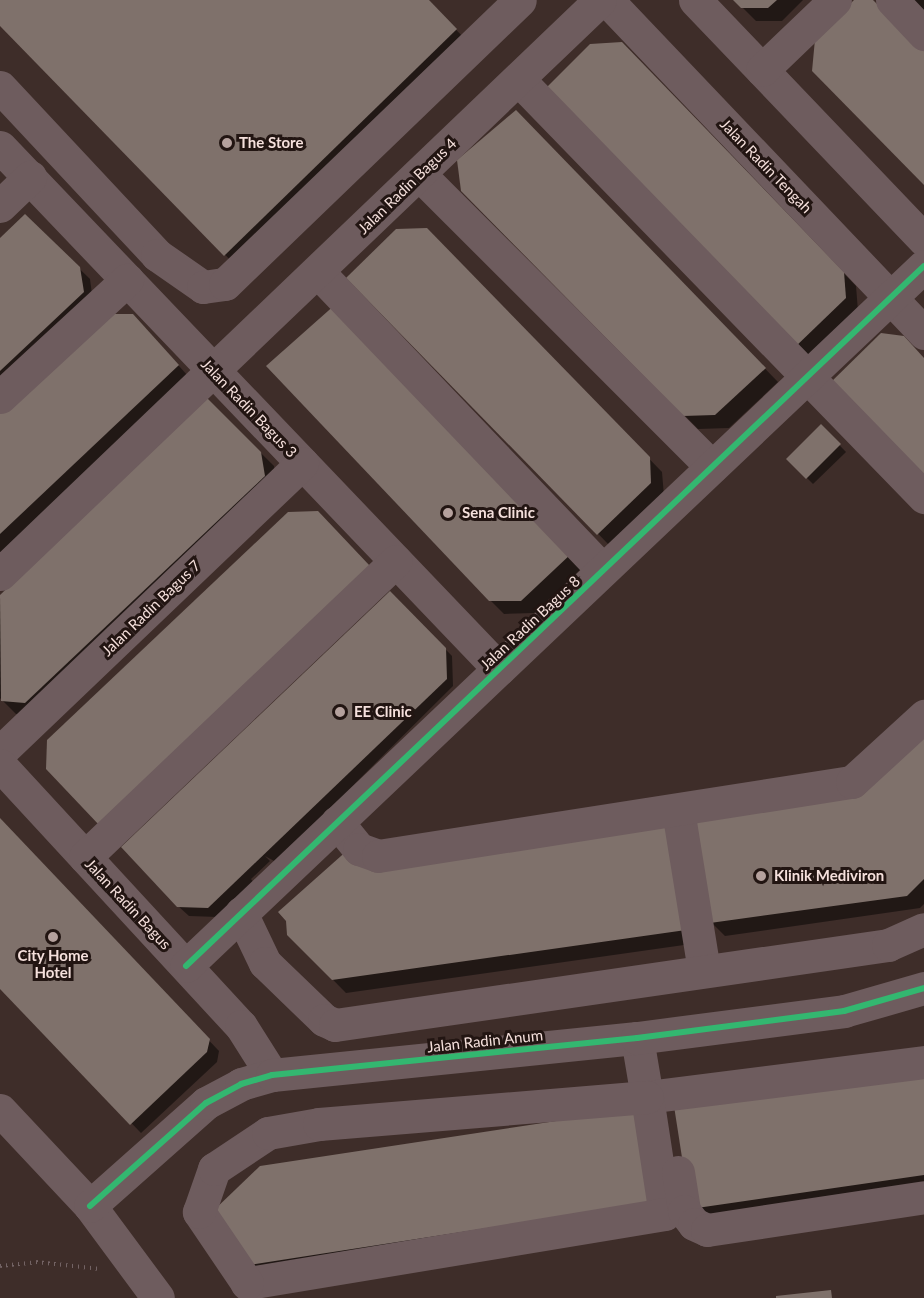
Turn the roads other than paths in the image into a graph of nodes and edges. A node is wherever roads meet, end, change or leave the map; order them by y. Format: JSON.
{"nodes":[{"id":1,"x":600,"y":0,"type":"edge"},
{"id":2,"x":607,"y":0,"type":"edge"},
{"id":3,"x":695,"y":0,"type":"edge"},
{"id":4,"x":835,"y":0,"type":"edge"},
{"id":5,"x":892,"y":0,"type":"edge"},
{"id":6,"x":506,"y":5,"type":"edge"},
{"id":7,"x":924,"y":34,"type":"edge"},
{"id":8,"x":762,"y":70,"type":"junction"},
{"id":9,"x":518,"y":79,"type":"junction"},
{"id":10,"x":0,"y":87,"type":"edge"},
{"id":11,"x":0,"y":147,"type":"edge"},
{"id":12,"x":419,"y":174,"type":"junction"},
{"id":13,"x":30,"y":177,"type":"junction"},
{"id":14,"x":0,"y":206,"type":"edge"},
{"id":15,"x":924,"y":240,"type":"edge"},
{"id":16,"x":924,"y":266,"type":"edge"},
{"id":17,"x":318,"y":272,"type":"junction"},
{"id":18,"x":127,"y":280,"type":"junction"},
{"id":19,"x":891,"y":298,"type":"junction"},
{"id":20,"x":924,"y":333,"type":"edge"},
{"id":21,"x":214,"y":371,"type":"junction"},
{"id":22,"x":806,"y":377,"type":"junction"},
{"id":23,"x":0,"y":397,"type":"edge"},
{"id":24,"x":302,"y":463,"type":"junction"},
{"id":25,"x":712,"y":467,"type":"junction"},
{"id":26,"x":924,"y":497,"type":"edge"},
{"id":27,"x":396,"y":561,"type":"junction"},
{"id":28,"x":603,"y":570,"type":"junction"},
{"id":29,"x":0,"y":574,"type":"edge"},
{"id":30,"x":499,"y":669,"type":"junction"},
{"id":31,"x":924,"y":716,"type":"edge"},
{"id":32,"x":0,"y":752,"type":"edge"},
{"id":33,"x":0,"y":765,"type":"edge"},
{"id":34,"x":678,"y":810,"type":"junction"},
{"id":35,"x":338,"y":822,"type":"junction"},
{"id":36,"x":85,"y":857,"type":"junction"},
{"id":37,"x":241,"y":913,"type":"junction"},
{"id":38,"x":924,"y":929,"type":"edge"},
{"id":39,"x":186,"y":966,"type":"junction"},
{"id":40,"x":704,"y":971,"type":"junction"},
{"id":41,"x":924,"y":988,"type":"edge"},
{"id":42,"x":637,"y":1038,"type":"junction"},
{"id":43,"x":924,"y":1062,"type":"edge"},
{"id":44,"x":272,"y":1075,"type":"junction"},
{"id":45,"x":657,"y":1096,"type":"junction"},
{"id":46,"x":0,"y":1110,"type":"edge"},
{"id":47,"x":46,"y":1158,"type":"junction"},
{"id":48,"x":129,"y":1168,"type":"junction"},
{"id":49,"x":924,"y":1197,"type":"edge"},
{"id":50,"x":90,"y":1206,"type":"junction"},
{"id":51,"x":114,"y":1262,"type":"junction"},
{"id":52,"x":153,"y":1290,"type":"edge"}],
"edges":[{"from":1,"to":9,"type":"street","name":"Jalan Radin Bagus 4"},
{"from":2,"to":19,"type":"street","name":"Jalan Radin Tengah"},
{"from":3,"to":8,"type":"street"},
{"from":4,"to":8,"type":"street"},
{"from":5,"to":7,"type":"street"},
{"from":6,"to":10,"type":"street"},
{"from":8,"to":15,"type":"street"},
{"from":9,"to":12,"type":"street","name":"Jalan Radin Bagus 4"},
{"from":9,"to":22,"type":"street"},
{"from":11,"to":13,"type":"street","name":"Jalan Radin Bagus 3"},
{"from":12,"to":17,"type":"street","name":"Jalan Radin Bagus 4"},
{"from":12,"to":25,"type":"street"},
{"from":13,"to":14,"type":"street"},
{"from":13,"to":18,"type":"street","name":"Jalan Radin Bagus 3"},
{"from":16,"to":19,"type":"street","name":"Jalan Radin Bagus 8"},
{"from":17,"to":21,"type":"street","name":"Jalan Radin Bagus 4"},
{"from":17,"to":28,"type":"street"},
{"from":18,"to":21,"type":"street","name":"Jalan Radin Bagus 3"},
{"from":18,"to":23,"type":"street"},
{"from":19,"to":20,"type":"street","name":"Jalan Radin Tengah"},
{"from":19,"to":22,"type":"street","name":"Jalan Radin Bagus 8"},
{"from":21,"to":24,"type":"street","name":"Jalan Radin Bagus 3"},
{"from":21,"to":29,"type":"street","name":"Jalan Radin Bagus 4"},
{"from":22,"to":25,"type":"street","name":"Jalan Radin Bagus 8"},
{"from":22,"to":26,"type":"street"},
{"from":24,"to":27,"type":"street","name":"Jalan Radin Bagus 3"},
{"from":24,"to":32,"type":"street","name":"Jalan Radin Bagus 7"},
{"from":25,"to":28,"type":"street","name":"Jalan Radin Bagus 8"},
{"from":27,"to":30,"type":"street","name":"Jalan Radin Bagus 3"},
{"from":27,"to":36,"type":"street"},
{"from":28,"to":30,"type":"street","name":"Jalan Radin Bagus 8"},
{"from":30,"to":35,"type":"street","name":"Jalan Radin Bagus 8"},
{"from":31,"to":34,"type":"street"},
{"from":33,"to":36,"type":"street","name":"Jalan Radin Bagus"},
{"from":34,"to":35,"type":"street"},
{"from":34,"to":40,"type":"street"},
{"from":35,"to":37,"type":"street","name":"Jalan Radin Bagus 8"},
{"from":36,"to":39,"type":"street","name":"Jalan Radin Bagus"},
{"from":37,"to":39,"type":"street","name":"Jalan Radin Bagus 8"},
{"from":37,"to":40,"type":"street"},
{"from":38,"to":40,"type":"street"},
{"from":39,"to":44,"type":"street","name":"Jalan Radin Bagus"},
{"from":41,"to":42,"type":"street","name":"Jalan Radin Anum"},
{"from":42,"to":44,"type":"street","name":"Jalan Radin Anum"},
{"from":42,"to":45,"type":"street"},
{"from":43,"to":45,"type":"street"},
{"from":44,"to":48,"type":"street","name":"Jalan Radin Anum"},
{"from":45,"to":45,"type":"street"},
{"from":45,"to":49,"type":"street"},
{"from":46,"to":47,"type":"street"},
{"from":47,"to":48,"type":"street"},
{"from":47,"to":50,"type":"street"},
{"from":48,"to":50,"type":"street","name":"Jalan Radin Anum"},
{"from":48,"to":51,"type":"street"},
{"from":50,"to":51,"type":"street"},
{"from":51,"to":52,"type":"street"}]}
